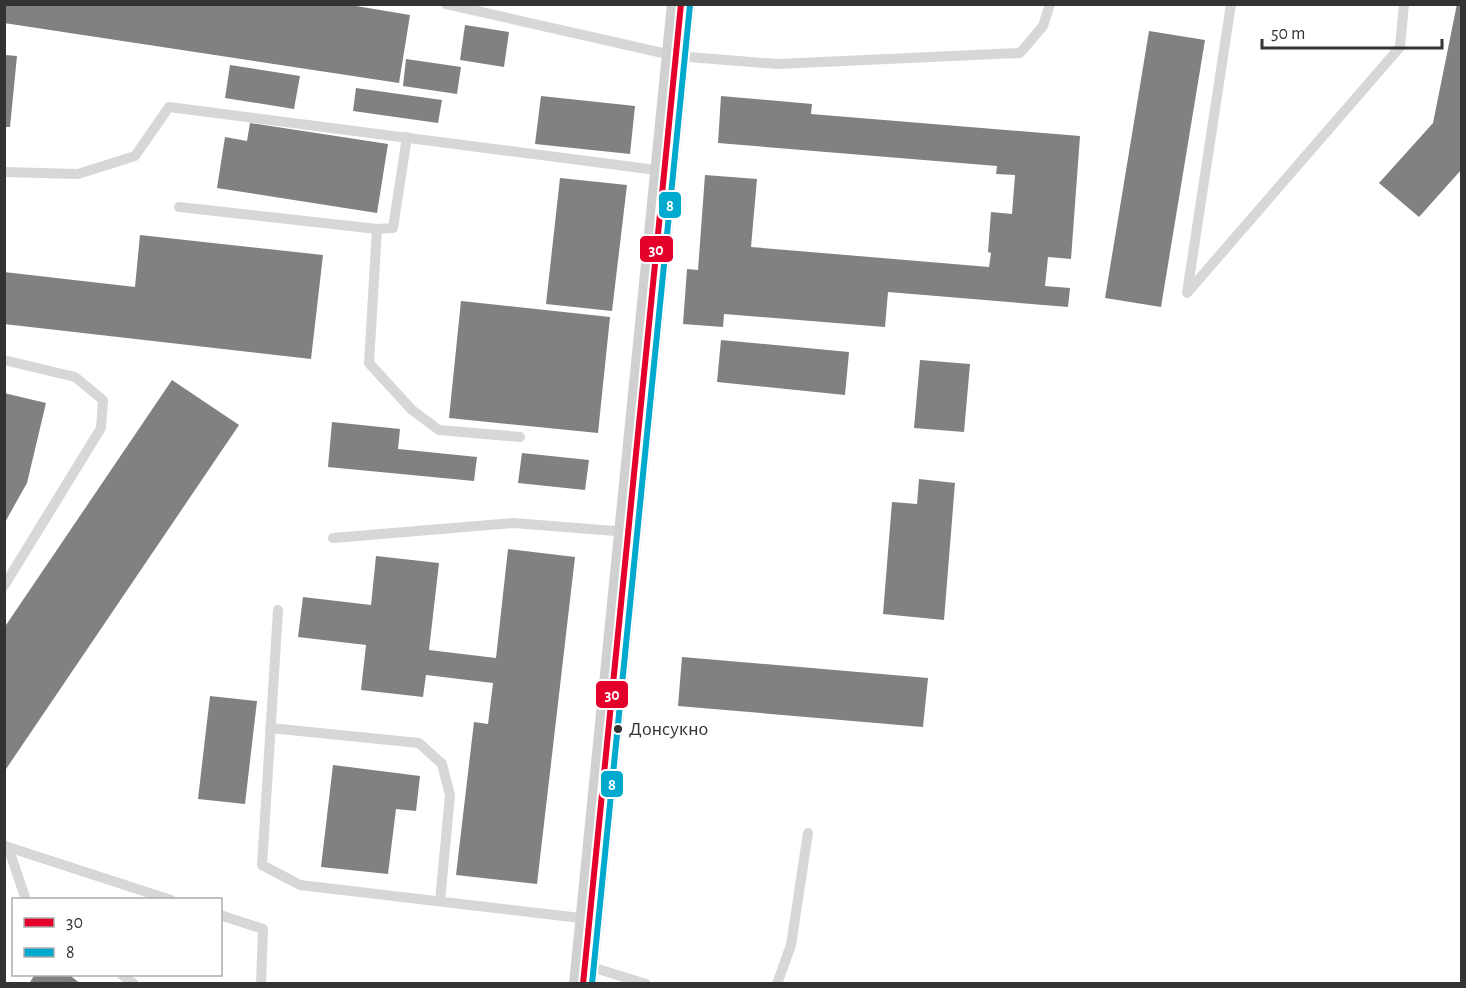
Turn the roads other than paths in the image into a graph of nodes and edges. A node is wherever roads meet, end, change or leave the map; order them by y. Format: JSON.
{"nodes":[{"id":1,"x":446,"y":4,"type":"edge"},
{"id":2,"x":681,"y":4,"type":"edge"},
{"id":3,"x":1050,"y":4,"type":"edge"},
{"id":4,"x":1231,"y":4,"type":"edge"},
{"id":5,"x":1404,"y":4,"type":"edge"},
{"id":6,"x":676,"y":56,"type":"junction"},
{"id":7,"x":407,"y":137,"type":"junction"},
{"id":8,"x":664,"y":171,"type":"junction"},
{"id":9,"x":4,"y":172,"type":"edge"},
{"id":10,"x":179,"y":207,"type":"dead end"},
{"id":11,"x":377,"y":229,"type":"junction"},
{"id":12,"x":4,"y":360,"type":"edge"},
{"id":13,"x":520,"y":437,"type":"dead end"},
{"id":14,"x":628,"y":532,"type":"junction"},
{"id":15,"x":333,"y":538,"type":"dead end"},
{"id":16,"x":4,"y":586,"type":"edge"},
{"id":17,"x":279,"y":610,"type":"dead end"},
{"id":18,"x":270,"y":728,"type":"junction"},
{"id":19,"x":808,"y":832,"type":"dead end"},
{"id":20,"x":6,"y":846,"type":"edge"},
{"id":21,"x":25,"y":898,"type":"edge"},
{"id":22,"x":165,"y":898,"type":"edge"},
{"id":23,"x":440,"y":902,"type":"junction"},
{"id":24,"x":222,"y":916,"type":"edge"},
{"id":25,"x":590,"y":919,"type":"junction"},
{"id":26,"x":584,"y":974,"type":"edge"},
{"id":27,"x":261,"y":984,"type":"edge"},
{"id":28,"x":645,"y":984,"type":"edge"},
{"id":29,"x":777,"y":984,"type":"edge"}],
"edges":[{"from":1,"to":6,"type":"lane"},
{"from":2,"to":6,"type":"main road"},
{"from":3,"to":6,"type":"lane"},
{"from":4,"to":5,"type":"lane"},
{"from":6,"to":8,"type":"main road"},
{"from":7,"to":8,"type":"lane"},
{"from":7,"to":9,"type":"lane"},
{"from":7,"to":11,"type":"lane"},
{"from":8,"to":14,"type":"main road"},
{"from":10,"to":11,"type":"lane"},
{"from":11,"to":13,"type":"lane"},
{"from":12,"to":16,"type":"lane"},
{"from":14,"to":15,"type":"lane"},
{"from":14,"to":25,"type":"main road"},
{"from":17,"to":18,"type":"lane"},
{"from":18,"to":23,"type":"lane"},
{"from":18,"to":23,"type":"lane"},
{"from":19,"to":29,"type":"lane"},
{"from":20,"to":21,"type":"lane"},
{"from":20,"to":22,"type":"lane"},
{"from":23,"to":25,"type":"lane"},
{"from":24,"to":27,"type":"lane"},
{"from":25,"to":26,"type":"main road"},
{"from":26,"to":28,"type":"lane"}]}
